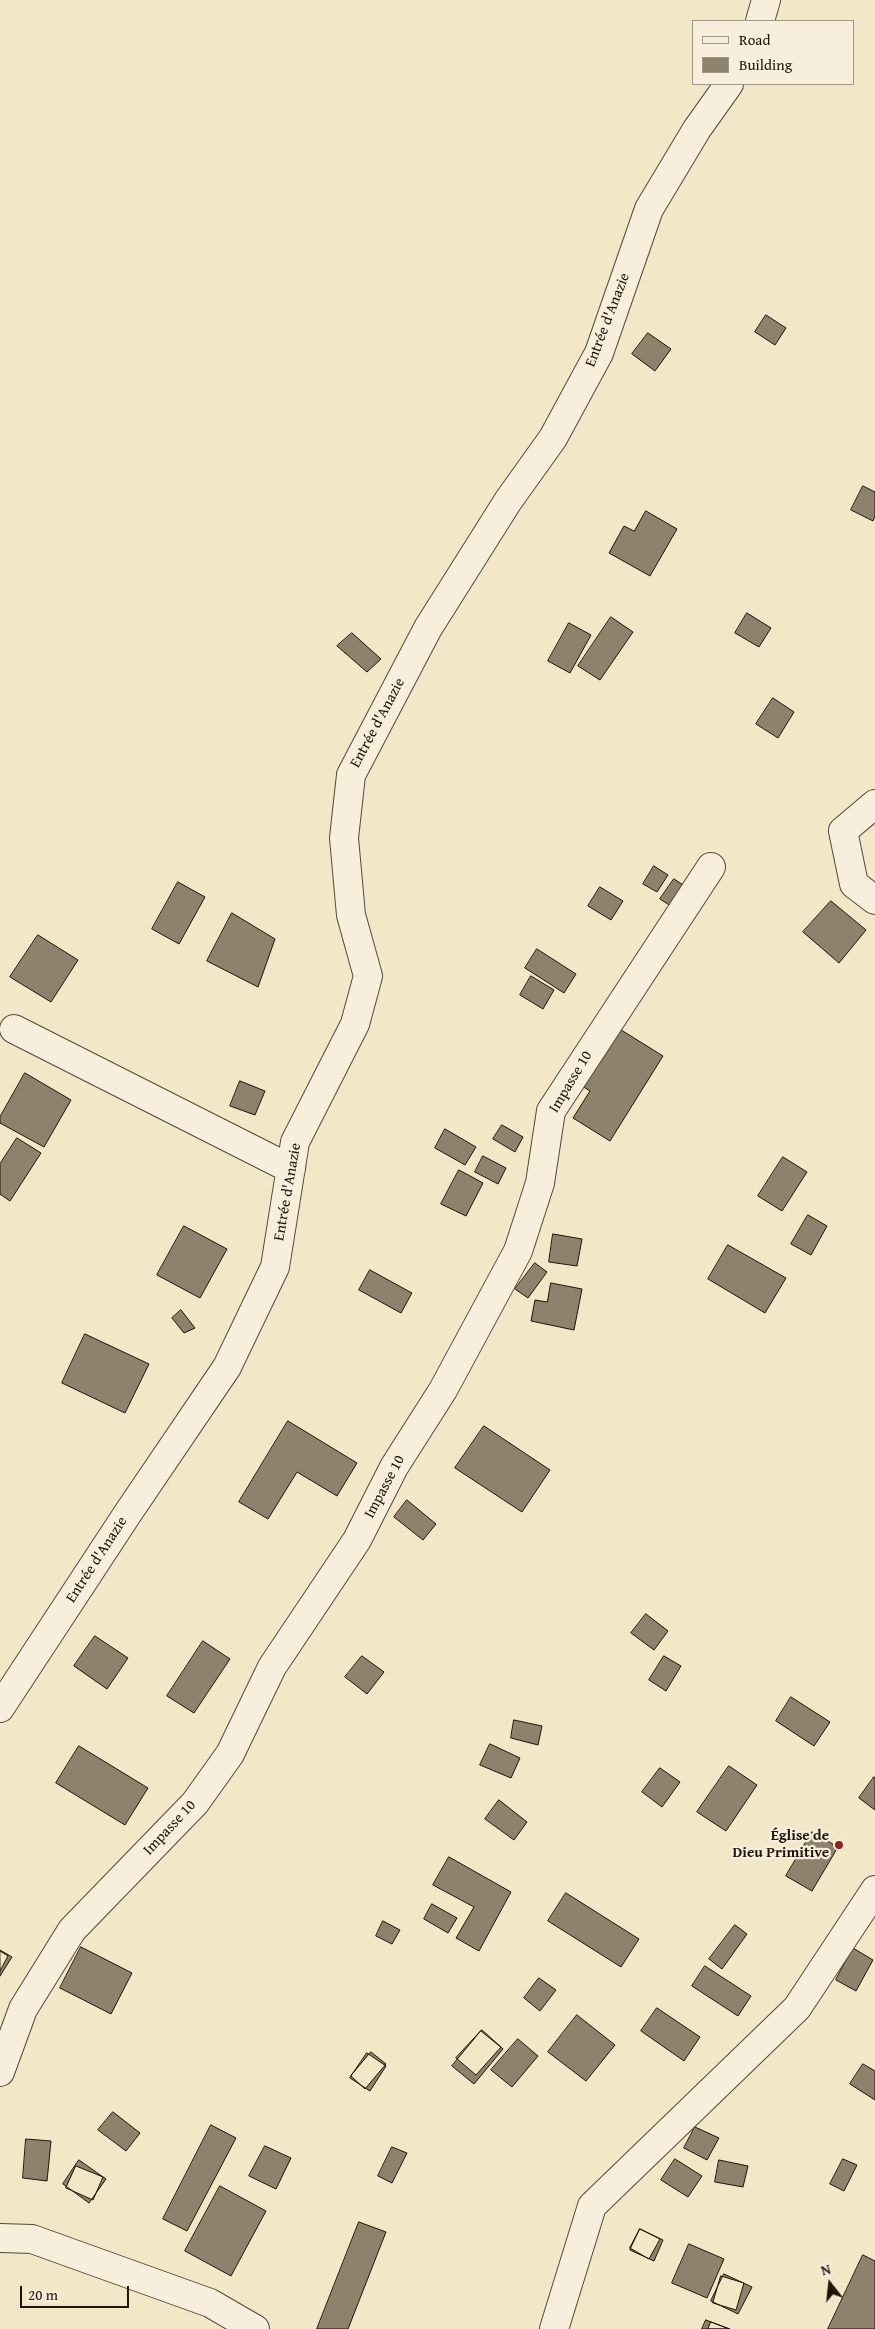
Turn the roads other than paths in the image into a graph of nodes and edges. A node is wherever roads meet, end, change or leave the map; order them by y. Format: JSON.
{"nodes":[{"id":1,"x":766,"y":0,"type":"edge"},
{"id":2,"x":760,"y":20,"type":"edge"},
{"id":3,"x":728,"y":85,"type":"edge"},
{"id":4,"x":875,"y":804,"type":"edge"},
{"id":5,"x":711,"y":867,"type":"dead end"},
{"id":6,"x":875,"y":900,"type":"edge"},
{"id":7,"x":14,"y":1029,"type":"dead end"},
{"id":8,"x":291,"y":1169,"type":"junction"},
{"id":9,"x":0,"y":1708,"type":"edge"},
{"id":10,"x":875,"y":1890,"type":"edge"},
{"id":11,"x":0,"y":2072,"type":"edge"},
{"id":12,"x":0,"y":2238,"type":"edge"},
{"id":13,"x":254,"y":2329,"type":"edge"},
{"id":14,"x":554,"y":2329,"type":"edge"}],
"edges":[{"from":1,"to":2,"type":"street"},
{"from":3,"to":8,"type":"street","name":"Entrée d'Anazie"},
{"from":4,"to":6,"type":"street"},
{"from":5,"to":11,"type":"street","name":"Impasse 10"},
{"from":7,"to":8,"type":"street"},
{"from":8,"to":9,"type":"street","name":"Entrée d'Anazie"},
{"from":10,"to":14,"type":"street"},
{"from":12,"to":13,"type":"street"}]}
